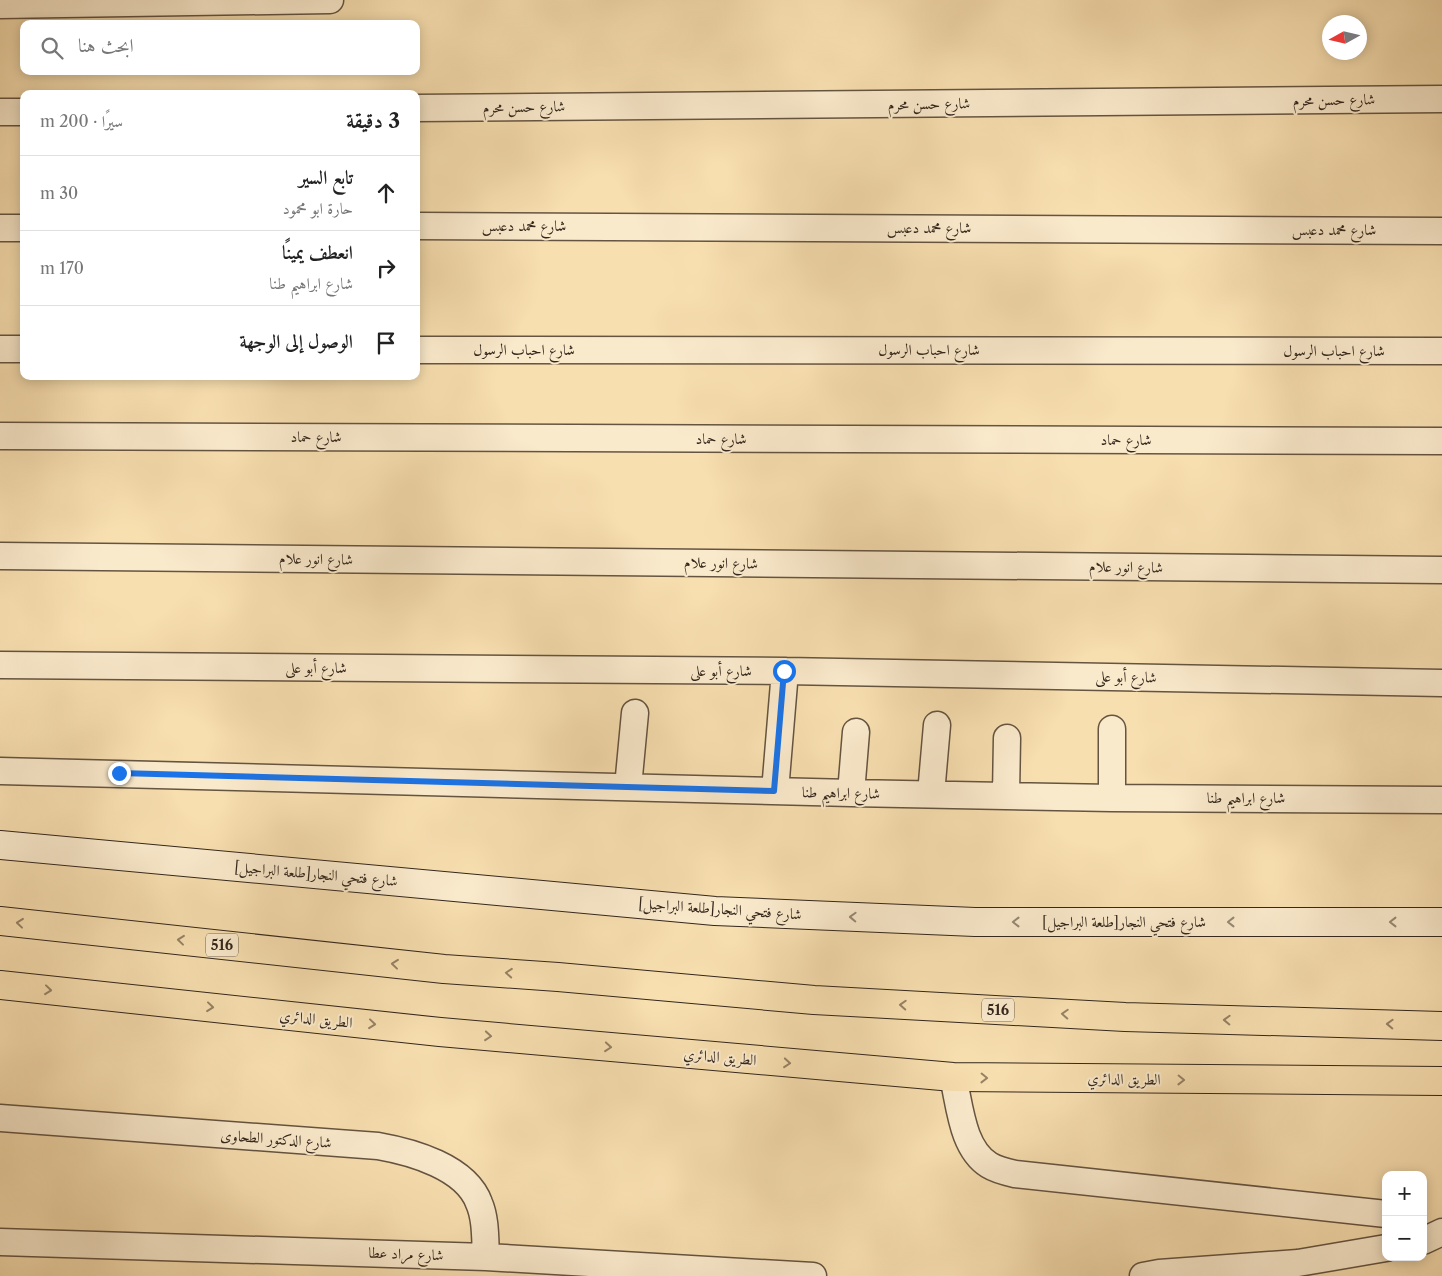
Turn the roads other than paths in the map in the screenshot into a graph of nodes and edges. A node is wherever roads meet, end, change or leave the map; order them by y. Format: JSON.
{"nodes":[{"id":1,"x":330,"y":0,"type":"edge"},
{"id":2,"x":0,"y":5,"type":"edge"},
{"id":3,"x":1442,"y":99,"type":"edge"},
{"id":4,"x":420,"y":108,"type":"edge"},
{"id":5,"x":0,"y":112,"type":"edge"},
{"id":6,"x":20,"y":112,"type":"edge"},
{"id":7,"x":420,"y":226,"type":"edge"},
{"id":8,"x":0,"y":228,"type":"edge"},
{"id":9,"x":20,"y":228,"type":"edge"},
{"id":10,"x":1442,"y":230,"type":"edge"},
{"id":11,"x":0,"y":349,"type":"edge"},
{"id":12,"x":20,"y":349,"type":"edge"},
{"id":13,"x":420,"y":350,"type":"edge"},
{"id":14,"x":1442,"y":351,"type":"edge"},
{"id":15,"x":0,"y":436,"type":"edge"},
{"id":16,"x":1442,"y":441,"type":"edge"},
{"id":17,"x":0,"y":556,"type":"edge"},
{"id":18,"x":1442,"y":570,"type":"edge"},
{"id":19,"x":0,"y":665,"type":"edge"},
{"id":20,"x":784,"y":671,"type":"junction"},
{"id":21,"x":1442,"y":683,"type":"edge"},
{"id":22,"x":635,"y":713,"type":"dead end"},
{"id":23,"x":937,"y":725,"type":"dead end"},
{"id":24,"x":1112,"y":729,"type":"dead end"},
{"id":25,"x":856,"y":732,"type":"dead end"},
{"id":26,"x":1007,"y":738,"type":"dead end"},
{"id":27,"x":0,"y":770,"type":"edge"},
{"id":28,"x":628,"y":787,"type":"junction"},
{"id":29,"x":774,"y":791,"type":"junction"},
{"id":30,"x":851,"y":793,"type":"junction"},
{"id":31,"x":931,"y":794,"type":"junction"},
{"id":32,"x":1006,"y":795,"type":"junction"},
{"id":33,"x":1112,"y":798,"type":"junction"},
{"id":34,"x":1442,"y":800,"type":"edge"},
{"id":35,"x":0,"y":845,"type":"edge"},
{"id":36,"x":0,"y":921,"type":"edge"},
{"id":37,"x":1442,"y":922,"type":"edge"},
{"id":38,"x":0,"y":985,"type":"edge"},
{"id":39,"x":1440,"y":1026,"type":"edge"},
{"id":40,"x":953,"y":1077,"type":"junction"},
{"id":41,"x":1442,"y":1081,"type":"edge"},
{"id":42,"x":0,"y":1118,"type":"edge"},
{"id":43,"x":1382,"y":1214,"type":"edge"},
{"id":44,"x":1427,"y":1218,"type":"edge"},
{"id":45,"x":1442,"y":1220,"type":"edge"},
{"id":46,"x":1442,"y":1232,"type":"edge"},
{"id":47,"x":1427,"y":1238,"type":"edge"},
{"id":48,"x":0,"y":1242,"type":"edge"},
{"id":49,"x":1382,"y":1249,"type":"edge"},
{"id":50,"x":486,"y":1257,"type":"junction"},
{"id":51,"x":812,"y":1276,"type":"edge"},
{"id":52,"x":1143,"y":1276,"type":"edge"}],
"edges":[{"from":1,"to":2,"type":"street"},
{"from":3,"to":4,"type":"street","name":"شارع حسن محرم"},
{"from":5,"to":6,"type":"street"},
{"from":7,"to":10,"type":"street","name":"شارع محمد دعبس"},
{"from":8,"to":9,"type":"street"},
{"from":11,"to":12,"type":"street"},
{"from":13,"to":14,"type":"street","name":"شارع احباب الرسول"},
{"from":15,"to":16,"type":"street","name":"شارع حماد"},
{"from":17,"to":18,"type":"street","name":"شارع انور علام"},
{"from":19,"to":20,"type":"street","name":"شارع أبو على"},
{"from":20,"to":21,"type":"street","name":"شارع أبو على"},
{"from":20,"to":29,"type":"street"},
{"from":22,"to":28,"type":"street"},
{"from":23,"to":31,"type":"street"},
{"from":24,"to":33,"type":"street"},
{"from":25,"to":30,"type":"street"},
{"from":26,"to":32,"type":"street"},
{"from":27,"to":28,"type":"street","name":"شارع ابراهيم طنا"},
{"from":28,"to":29,"type":"street","name":"شارع ابراهيم طنا"},
{"from":29,"to":30,"type":"street","name":"شارع ابراهيم طنا"},
{"from":30,"to":31,"type":"street","name":"شارع ابراهيم طنا"},
{"from":31,"to":32,"type":"street","name":"شارع ابراهيم طنا"},
{"from":32,"to":33,"type":"street","name":"شارع ابراهيم طنا"},
{"from":33,"to":34,"type":"street","name":"شارع ابراهيم طنا"},
{"from":37,"to":35,"type":"street","name":"شارع فتحي النجار[طلعة البراجيل]","one_way":true},
{"from":39,"to":36,"type":"highway","number":"516","one_way":true},
{"from":38,"to":40,"type":"highway","name":"الطريق الدائري","one_way":true},
{"from":40,"to":41,"type":"highway","name":"الطريق الدائري","one_way":true},
{"from":40,"to":43,"type":"street"},
{"from":42,"to":50,"type":"street","name":"شارع الدكتور الطحاوى"},
{"from":44,"to":45,"type":"street"},
{"from":46,"to":47,"type":"street"},
{"from":48,"to":50,"type":"street","name":"شارع مراد عطا"},
{"from":49,"to":52,"type":"street"},
{"from":50,"to":51,"type":"street","name":"شارع مراد عطا"}]}
